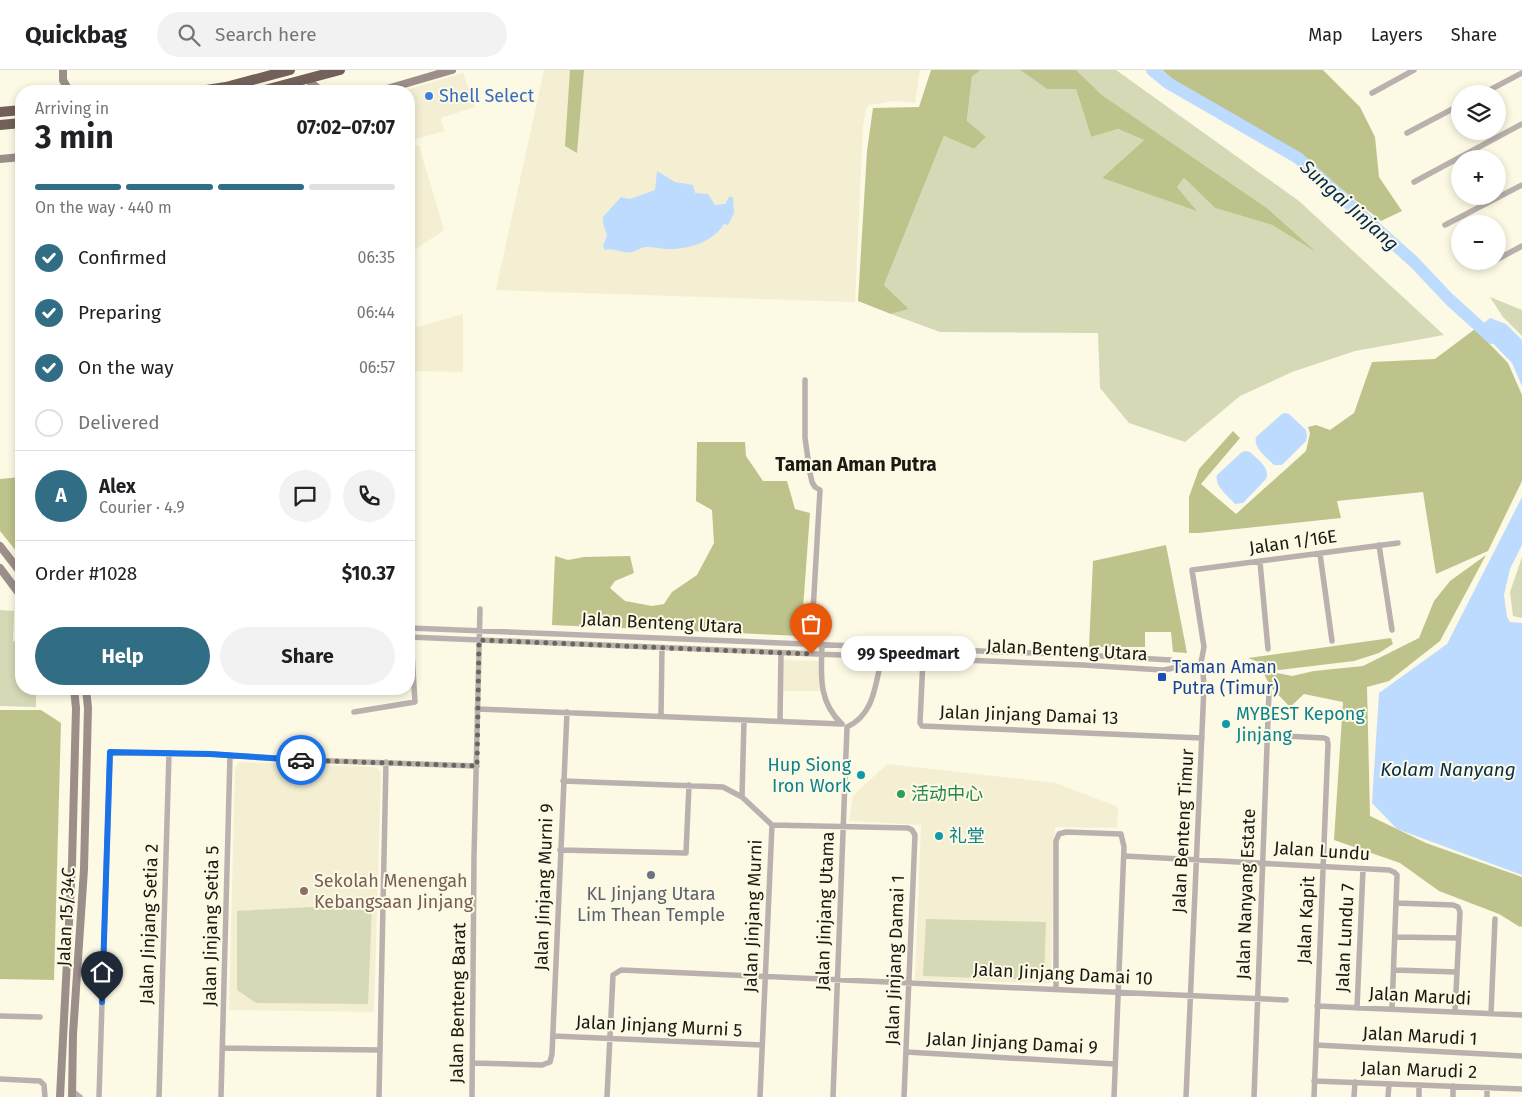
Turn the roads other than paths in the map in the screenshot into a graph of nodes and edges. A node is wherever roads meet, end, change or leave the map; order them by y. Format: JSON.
{"nodes":[{"id":1,"x":63,"y":70,"type":"edge"},
{"id":2,"x":290,"y":70,"type":"edge"},
{"id":3,"x":340,"y":70,"type":"edge"},
{"id":4,"x":452,"y":70,"type":"edge"},
{"id":5,"x":1414,"y":70,"type":"edge"},
{"id":6,"x":1522,"y":73,"type":"edge"},
{"id":7,"x":63,"y":80,"type":"junction"},
{"id":8,"x":308,"y":80,"type":"junction"},
{"id":9,"x":61,"y":85,"type":"edge"},
{"id":10,"x":66,"y":85,"type":"edge"},
{"id":11,"x":234,"y":85,"type":"edge"},
{"id":12,"x":287,"y":85,"type":"edge"},
{"id":13,"x":314,"y":85,"type":"edge"},
{"id":14,"x":401,"y":85,"type":"edge"},
{"id":15,"x":1499,"y":85,"type":"edge"},
{"id":16,"x":1372,"y":93,"type":"dead end"},
{"id":17,"x":1451,"y":110,"type":"edge"},
{"id":18,"x":15,"y":111,"type":"edge"},
{"id":19,"x":0,"y":112,"type":"edge"},
{"id":20,"x":15,"y":124,"type":"edge"},
{"id":21,"x":1522,"y":124,"type":"edge"},
{"id":22,"x":0,"y":125,"type":"edge"},
{"id":23,"x":1407,"y":133,"type":"dead end"},
{"id":24,"x":15,"y":158,"type":"edge"},
{"id":25,"x":0,"y":159,"type":"edge"},
{"id":26,"x":1414,"y":182,"type":"dead end"},
{"id":27,"x":1522,"y":185,"type":"edge"},
{"id":28,"x":1445,"y":225,"type":"dead end"},
{"id":29,"x":1522,"y":246,"type":"edge"},
{"id":30,"x":1506,"y":255,"type":"edge"},
{"id":31,"x":805,"y":380,"type":"dead end"},
{"id":32,"x":1398,"y":543,"type":"dead end"},
{"id":33,"x":1378,"y":545,"type":"junction"},
{"id":34,"x":0,"y":546,"type":"edge"},
{"id":35,"x":1320,"y":554,"type":"junction"},
{"id":36,"x":1260,"y":562,"type":"junction"},
{"id":37,"x":15,"y":565,"type":"edge"},
{"id":38,"x":0,"y":568,"type":"edge"},
{"id":39,"x":1192,"y":570,"type":"joint"},
{"id":40,"x":15,"y":588,"type":"edge"},
{"id":41,"x":480,"y":609,"type":"dead end"},
{"id":42,"x":415,"y":628,"type":"edge"},
{"id":43,"x":1392,"y":630,"type":"dead end"},
{"id":44,"x":480,"y":631,"type":"junction"},
{"id":45,"x":547,"y":633,"type":"junction"},
{"id":46,"x":415,"y":637,"type":"edge"},
{"id":47,"x":479,"y":640,"type":"junction"},
{"id":48,"x":1332,"y":641,"type":"dead end"},
{"id":49,"x":546,"y":643,"type":"junction"},
{"id":50,"x":812,"y":644,"type":"junction"},
{"id":51,"x":822,"y":645,"type":"junction"},
{"id":52,"x":662,"y":648,"type":"junction"},
{"id":53,"x":1268,"y":648,"type":"dead end"},
{"id":54,"x":781,"y":653,"type":"junction"},
{"id":55,"x":811,"y":654,"type":"junction"},
{"id":56,"x":822,"y":655,"type":"junction"},
{"id":57,"x":882,"y":657,"type":"junction"},
{"id":58,"x":923,"y":659,"type":"junction"},
{"id":59,"x":1182,"y":665,"type":"junction"},
{"id":60,"x":1200,"y":668,"type":"junction"},
{"id":61,"x":1269,"y":692,"type":"dead end"},
{"id":62,"x":75,"y":695,"type":"edge"},
{"id":63,"x":87,"y":695,"type":"edge"},
{"id":64,"x":415,"y":695,"type":"edge"},
{"id":65,"x":477,"y":709,"type":"junction"},
{"id":66,"x":354,"y":712,"type":"dead end"},
{"id":67,"x":566,"y":712,"type":"junction"},
{"id":68,"x":661,"y":716,"type":"junction"},
{"id":69,"x":744,"y":720,"type":"junction"},
{"id":70,"x":780,"y":721,"type":"junction"},
{"id":71,"x":845,"y":725,"type":"junction"},
{"id":72,"x":1267,"y":734,"type":"junction"},
{"id":73,"x":1202,"y":738,"type":"junction"},
{"id":74,"x":169,"y":752,"type":"junction"},
{"id":75,"x":230,"y":755,"type":"junction"},
{"id":76,"x":386,"y":762,"type":"junction"},
{"id":77,"x":477,"y":766,"type":"junction"},
{"id":78,"x":563,"y":781,"type":"junction"},
{"id":79,"x":689,"y":785,"type":"junction"},
{"id":80,"x":742,"y":797,"type":"junction"},
{"id":81,"x":772,"y":825,"type":"junction"},
{"id":82,"x":843,"y":827,"type":"junction"},
{"id":83,"x":560,"y":850,"type":"junction"},
{"id":84,"x":1124,"y":856,"type":"junction"},
{"id":85,"x":1196,"y":859,"type":"junction"},
{"id":86,"x":1263,"y":862,"type":"junction"},
{"id":87,"x":1324,"y":866,"type":"junction"},
{"id":88,"x":1363,"y":869,"type":"junction"},
{"id":89,"x":1396,"y":903,"type":"junction"},
{"id":90,"x":1494,"y":919,"type":"dead end"},
{"id":91,"x":1395,"y":937,"type":"junction"},
{"id":92,"x":1458,"y":938,"type":"junction"},
{"id":93,"x":1394,"y":970,"type":"junction"},
{"id":94,"x":1457,"y":972,"type":"junction"},
{"id":95,"x":765,"y":976,"type":"junction"},
{"id":96,"x":838,"y":979,"type":"junction"},
{"id":97,"x":910,"y":982,"type":"junction"},
{"id":98,"x":1056,"y":989,"type":"junction"},
{"id":99,"x":1118,"y":992,"type":"junction"},
{"id":100,"x":1190,"y":995,"type":"junction"},
{"id":101,"x":1258,"y":998,"type":"junction"},
{"id":102,"x":1286,"y":1000,"type":"dead end"},
{"id":103,"x":1317,"y":1006,"type":"junction"},
{"id":104,"x":1357,"y":1008,"type":"junction"},
{"id":105,"x":1392,"y":1009,"type":"junction"},
{"id":106,"x":1456,"y":1012,"type":"junction"},
{"id":107,"x":1491,"y":1014,"type":"junction"},
{"id":108,"x":1522,"y":1015,"type":"edge"},
{"id":109,"x":0,"y":1016,"type":"edge"},
{"id":110,"x":40,"y":1017,"type":"dead end"},
{"id":111,"x":554,"y":1036,"type":"junction"},
{"id":112,"x":610,"y":1038,"type":"junction"},
{"id":113,"x":1316,"y":1045,"type":"junction"},
{"id":114,"x":762,"y":1046,"type":"junction"},
{"id":115,"x":223,"y":1048,"type":"junction"},
{"id":116,"x":380,"y":1050,"type":"junction"},
{"id":117,"x":906,"y":1052,"type":"junction"},
{"id":118,"x":1522,"y":1056,"type":"edge"},
{"id":119,"x":473,"y":1063,"type":"junction"},
{"id":120,"x":1116,"y":1064,"type":"junction"},
{"id":121,"x":0,"y":1079,"type":"edge"},
{"id":122,"x":1314,"y":1080,"type":"junction"},
{"id":123,"x":1355,"y":1082,"type":"junction"},
{"id":124,"x":1389,"y":1084,"type":"junction"},
{"id":125,"x":1419,"y":1085,"type":"junction"},
{"id":126,"x":1454,"y":1086,"type":"junction"},
{"id":127,"x":1487,"y":1088,"type":"junction"},
{"id":128,"x":1522,"y":1089,"type":"edge"},
{"id":129,"x":45,"y":1094,"type":"edge"},
{"id":130,"x":72,"y":1094,"type":"edge"},
{"id":131,"x":60,"y":1097,"type":"edge"},
{"id":132,"x":80,"y":1097,"type":"edge"},
{"id":133,"x":99,"y":1097,"type":"edge"},
{"id":134,"x":159,"y":1097,"type":"edge"},
{"id":135,"x":221,"y":1097,"type":"edge"},
{"id":136,"x":379,"y":1097,"type":"edge"},
{"id":137,"x":472,"y":1097,"type":"edge"},
{"id":138,"x":607,"y":1097,"type":"edge"},
{"id":139,"x":760,"y":1097,"type":"edge"},
{"id":140,"x":833,"y":1097,"type":"edge"},
{"id":141,"x":904,"y":1097,"type":"edge"},
{"id":142,"x":1114,"y":1097,"type":"edge"},
{"id":143,"x":1186,"y":1097,"type":"edge"},
{"id":144,"x":1254,"y":1097,"type":"edge"},
{"id":145,"x":1314,"y":1097,"type":"edge"},
{"id":146,"x":1354,"y":1097,"type":"edge"},
{"id":147,"x":1388,"y":1097,"type":"edge"},
{"id":148,"x":1419,"y":1097,"type":"edge"},
{"id":149,"x":1453,"y":1097,"type":"edge"},
{"id":150,"x":1487,"y":1097,"type":"edge"}],
"edges":[{"from":1,"to":7,"type":"street"},
{"from":2,"to":11,"type":"highway"},
{"from":3,"to":8,"type":"highway"},
{"from":4,"to":14,"type":"street"},
{"from":5,"to":16,"type":"street"},
{"from":6,"to":15,"type":"street"},
{"from":7,"to":9,"type":"street"},
{"from":7,"to":10,"type":"street"},
{"from":8,"to":12,"type":"highway"},
{"from":8,"to":13,"type":"street"},
{"from":17,"to":23,"type":"street"},
{"from":18,"to":19,"type":"highway"},
{"from":20,"to":22,"type":"highway"},
{"from":21,"to":26,"type":"street"},
{"from":24,"to":25,"type":"street"},
{"from":27,"to":28,"type":"street"},
{"from":29,"to":30,"type":"street"},
{"from":31,"to":50,"type":"street"},
{"from":32,"to":33,"type":"street","name":"Jalan 1/16E"},
{"from":33,"to":35,"type":"street","name":"Jalan 1/16E"},
{"from":33,"to":43,"type":"street"},
{"from":34,"to":37,"type":"street"},
{"from":35,"to":36,"type":"street","name":"Jalan 1/16E"},
{"from":35,"to":48,"type":"street"},
{"from":36,"to":39,"type":"street","name":"Jalan 1/16E"},
{"from":36,"to":53,"type":"street"},
{"from":38,"to":40,"type":"street"},
{"from":39,"to":60,"type":"street","name":"Jalan Benteng Timur"},
{"from":41,"to":44,"type":"street","name":"Jalan Benteng Barat"},
{"from":42,"to":44,"type":"street","name":"Jalan Benteng Utara"},
{"from":44,"to":45,"type":"street","name":"Jalan Benteng Utara"},
{"from":44,"to":47,"type":"street","name":"Jalan Benteng Barat"},
{"from":45,"to":49,"type":"street"},
{"from":45,"to":50,"type":"street","name":"Jalan Benteng Utara"},
{"from":46,"to":47,"type":"street","name":"Jalan Benteng Utara"},
{"from":47,"to":49,"type":"street","name":"Jalan Benteng Utara"},
{"from":47,"to":65,"type":"street","name":"Jalan Benteng Barat"},
{"from":49,"to":52,"type":"street","name":"Jalan Benteng Utara"},
{"from":50,"to":51,"type":"street","name":"Jalan Benteng Utara"},
{"from":50,"to":55,"type":"street"},
{"from":51,"to":56,"type":"street"},
{"from":51,"to":59,"type":"street","name":"Jalan Benteng Utara"},
{"from":52,"to":54,"type":"street","name":"Jalan Benteng Utara"},
{"from":52,"to":68,"type":"street"},
{"from":54,"to":55,"type":"street","name":"Jalan Benteng Utara"},
{"from":54,"to":70,"type":"street"},
{"from":55,"to":56,"type":"street","name":"Jalan Benteng Utara"},
{"from":56,"to":57,"type":"street","name":"Jalan Benteng Utara"},
{"from":56,"to":71,"type":"street"},
{"from":57,"to":58,"type":"street","name":"Jalan Benteng Utara"},
{"from":57,"to":71,"type":"street"},
{"from":58,"to":59,"type":"street","name":"Jalan Benteng Utara"},
{"from":58,"to":73,"type":"street","name":"Jalan Jinjang Damai 13"},
{"from":59,"to":60,"type":"street","name":"Jalan Benteng Utara"},
{"from":60,"to":73,"type":"street","name":"Jalan Benteng Timur"},
{"from":61,"to":72,"type":"street","name":"Jalan Nanyang Estate"},
{"from":62,"to":131,"type":"street","name":"Jalan 15/34C"},
{"from":63,"to":130,"type":"street","name":"Jalan 15/34C"},
{"from":64,"to":66,"type":"street"},
{"from":65,"to":67,"type":"street"},
{"from":65,"to":77,"type":"street","name":"Jalan Benteng Barat"},
{"from":67,"to":68,"type":"street"},
{"from":67,"to":78,"type":"street","name":"Jalan Jinjang Murni 9"},
{"from":68,"to":69,"type":"street"},
{"from":69,"to":70,"type":"street"},
{"from":69,"to":80,"type":"street"},
{"from":70,"to":71,"type":"street"},
{"from":71,"to":82,"type":"street","name":"Jalan Jinjang Utama"},
{"from":72,"to":86,"type":"street","name":"Jalan Nanyang Estate"},
{"from":72,"to":87,"type":"street","name":"Jalan Kapit"},
{"from":73,"to":85,"type":"street","name":"Jalan Benteng Timur"},
{"from":74,"to":75,"type":"street"},
{"from":74,"to":133,"type":"street"},
{"from":74,"to":134,"type":"street","name":"Jalan Jinjang Setia 2"},
{"from":75,"to":76,"type":"street"},
{"from":75,"to":115,"type":"street","name":"Jalan Jinjang Setia 5"},
{"from":76,"to":77,"type":"street"},
{"from":76,"to":116,"type":"street"},
{"from":77,"to":119,"type":"street","name":"Jalan Benteng Barat"},
{"from":78,"to":79,"type":"street","name":"Jalan Jinjang Murni"},
{"from":78,"to":83,"type":"street","name":"Jalan Jinjang Murni 9"},
{"from":79,"to":80,"type":"street","name":"Jalan Jinjang Murni"},
{"from":79,"to":83,"type":"street"},
{"from":80,"to":81,"type":"street","name":"Jalan Jinjang Murni"},
{"from":81,"to":82,"type":"street"},
{"from":81,"to":95,"type":"street","name":"Jalan Jinjang Murni"},
{"from":82,"to":96,"type":"street","name":"Jalan Jinjang Utama"},
{"from":82,"to":97,"type":"street","name":"Jalan Jinjang Damai 1"},
{"from":83,"to":111,"type":"street","name":"Jalan Jinjang Murni 9"},
{"from":84,"to":85,"type":"street","name":"Jalan Lundu"},
{"from":84,"to":98,"type":"street"},
{"from":84,"to":99,"type":"street"},
{"from":85,"to":86,"type":"street","name":"Jalan Lundu"},
{"from":85,"to":100,"type":"street","name":"Jalan Benteng Timur"},
{"from":86,"to":87,"type":"street","name":"Jalan Lundu"},
{"from":86,"to":101,"type":"street","name":"Jalan Nanyang Estate"},
{"from":87,"to":88,"type":"street","name":"Jalan Lundu"},
{"from":87,"to":103,"type":"street","name":"Jalan Kapit"},
{"from":88,"to":89,"type":"street","name":"Jalan Lundu"},
{"from":88,"to":104,"type":"street","name":"Jalan Lundu 7"},
{"from":89,"to":91,"type":"street"},
{"from":89,"to":92,"type":"street"},
{"from":90,"to":107,"type":"street"},
{"from":91,"to":92,"type":"street"},
{"from":91,"to":93,"type":"street"},
{"from":92,"to":94,"type":"street"},
{"from":93,"to":94,"type":"street"},
{"from":93,"to":105,"type":"street"},
{"from":94,"to":106,"type":"street"},
{"from":95,"to":96,"type":"street","name":"Jalan Jinjang Damai 10"},
{"from":95,"to":112,"type":"street","name":"Jalan Jinjang Damai 10"},
{"from":95,"to":114,"type":"street","name":"Jalan Jinjang Murni"},
{"from":96,"to":97,"type":"street","name":"Jalan Jinjang Damai 10"},
{"from":96,"to":140,"type":"street","name":"Jalan Jinjang Utama"},
{"from":97,"to":98,"type":"street","name":"Jalan Jinjang Damai 10"},
{"from":97,"to":117,"type":"street","name":"Jalan Jinjang Damai 1"},
{"from":98,"to":99,"type":"street","name":"Jalan Jinjang Damai 10"},
{"from":99,"to":100,"type":"street","name":"Jalan Jinjang Damai 10"},
{"from":99,"to":120,"type":"street"},
{"from":100,"to":101,"type":"street","name":"Jalan Jinjang Damai 10"},
{"from":100,"to":143,"type":"street","name":"Jalan Benteng Timur"},
{"from":101,"to":102,"type":"street","name":"Jalan Jinjang Damai 10"},
{"from":101,"to":144,"type":"street","name":"Jalan Nanyang Estate"},
{"from":103,"to":104,"type":"street","name":"Jalan Marudi"},
{"from":103,"to":113,"type":"street","name":"Jalan Kapit"},
{"from":104,"to":105,"type":"street","name":"Jalan Marudi"},
{"from":105,"to":106,"type":"street","name":"Jalan Marudi"},
{"from":106,"to":107,"type":"street","name":"Jalan Marudi"},
{"from":107,"to":108,"type":"street","name":"Jalan Marudi"},
{"from":109,"to":110,"type":"street"},
{"from":111,"to":112,"type":"street","name":"Jalan Jinjang Murni 5"},
{"from":111,"to":119,"type":"street","name":"Jalan Jinjang Murni 9"},
{"from":112,"to":114,"type":"street","name":"Jalan Jinjang Murni 5"},
{"from":112,"to":138,"type":"street"},
{"from":113,"to":118,"type":"street","name":"Jalan Marudi 1"},
{"from":113,"to":122,"type":"street","name":"Jalan Kapit"},
{"from":114,"to":139,"type":"street","name":"Jalan Jinjang Murni"},
{"from":115,"to":116,"type":"street"},
{"from":115,"to":135,"type":"street","name":"Jalan Jinjang Setia 5"},
{"from":116,"to":136,"type":"street"},
{"from":117,"to":120,"type":"street","name":"Jalan Jinjang Damai 9"},
{"from":117,"to":141,"type":"street","name":"Jalan Jinjang Damai 1"},
{"from":119,"to":137,"type":"street","name":"Jalan Benteng Barat"},
{"from":120,"to":142,"type":"street"},
{"from":121,"to":129,"type":"street"},
{"from":122,"to":123,"type":"street","name":"Jalan Marudi 2"},
{"from":122,"to":145,"type":"street","name":"Jalan Kapit"},
{"from":123,"to":124,"type":"street","name":"Jalan Marudi 2"},
{"from":123,"to":146,"type":"street"},
{"from":124,"to":125,"type":"street","name":"Jalan Marudi 2"},
{"from":124,"to":147,"type":"street"},
{"from":125,"to":126,"type":"street","name":"Jalan Marudi 2"},
{"from":125,"to":148,"type":"street"},
{"from":126,"to":127,"type":"street","name":"Jalan Marudi 2"},
{"from":126,"to":149,"type":"street"},
{"from":127,"to":128,"type":"street","name":"Jalan Marudi 2"},
{"from":127,"to":150,"type":"street"},
{"from":130,"to":132,"type":"street"}]}
